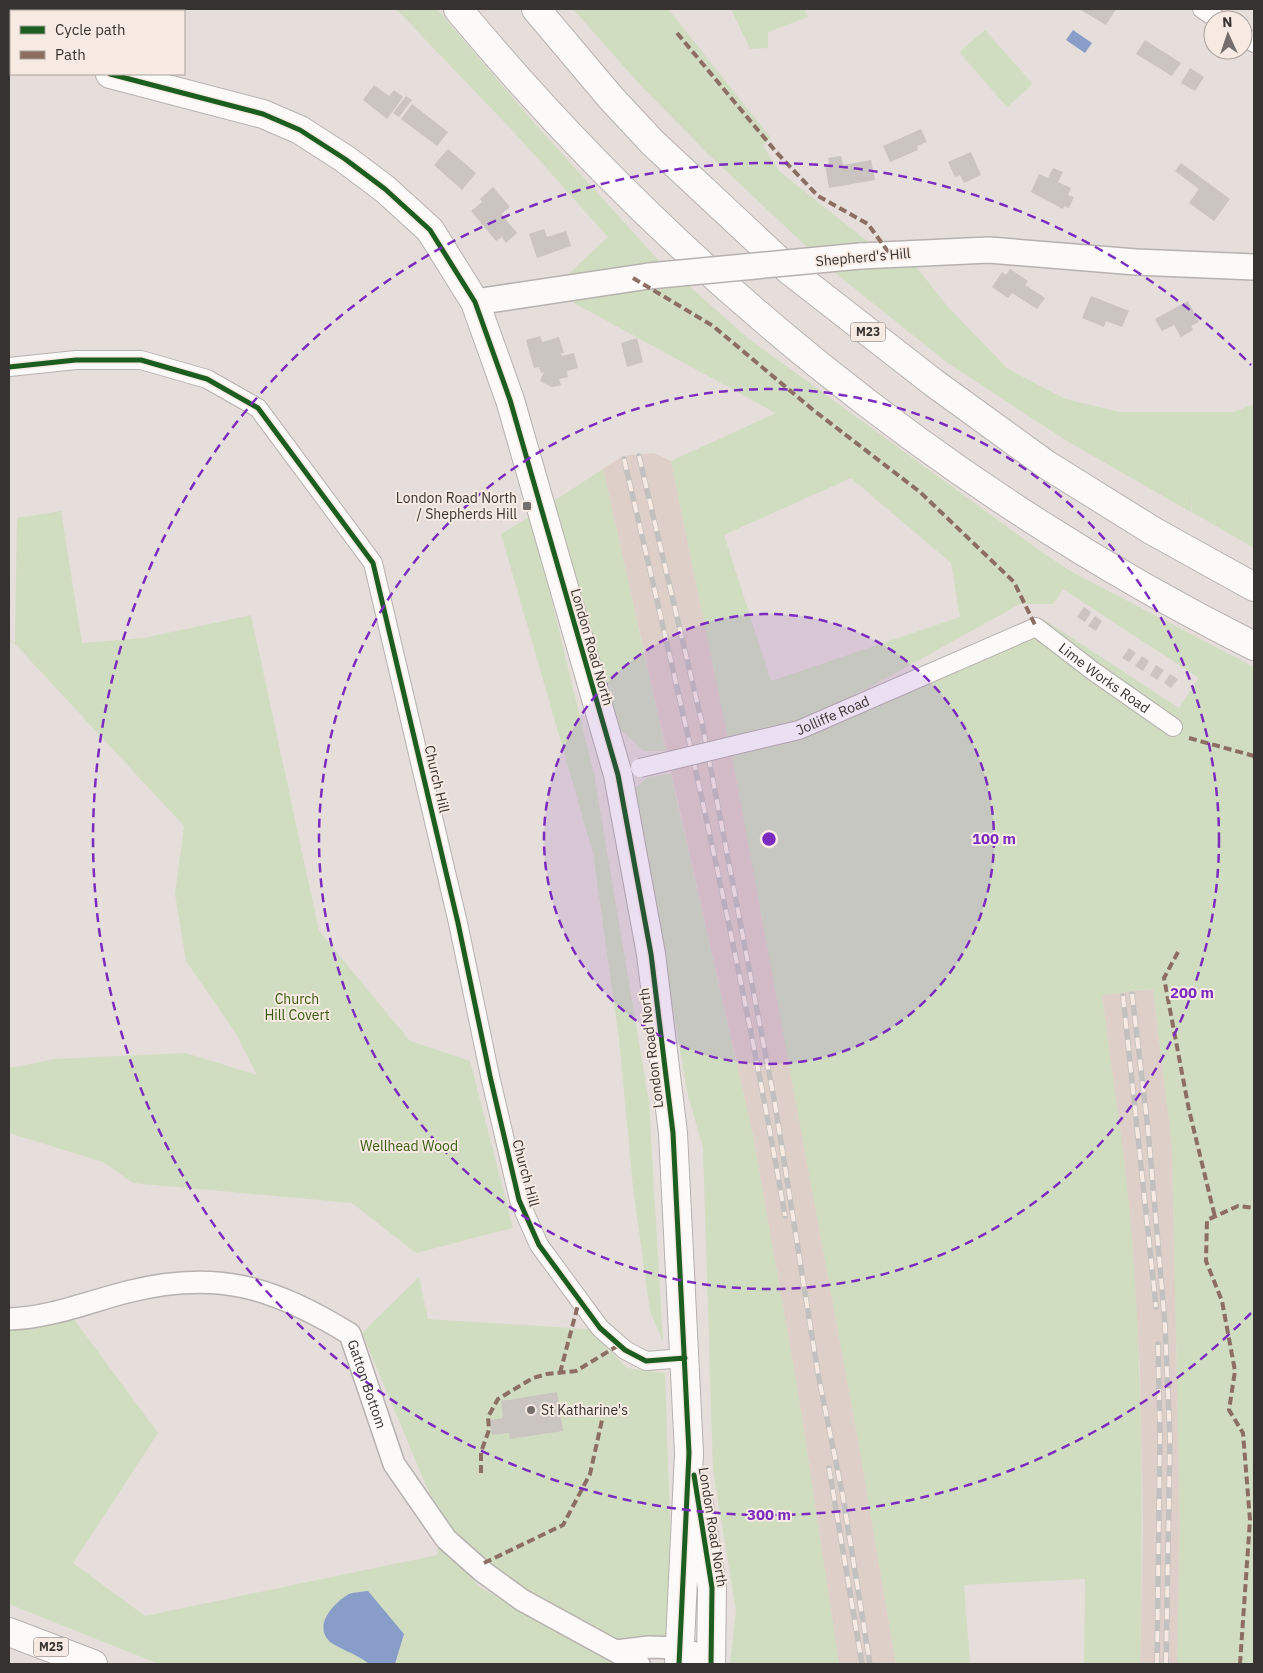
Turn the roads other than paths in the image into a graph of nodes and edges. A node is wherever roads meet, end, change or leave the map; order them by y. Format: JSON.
{"nodes":[{"id":1,"x":458,"y":9,"type":"edge"},
{"id":2,"x":536,"y":9,"type":"edge"},
{"id":3,"x":114,"y":75,"type":"edge"},
{"id":4,"x":1254,"y":267,"type":"edge"},
{"id":5,"x":475,"y":302,"type":"junction"},
{"id":6,"x":9,"y":367,"type":"edge"},
{"id":7,"x":1254,"y":587,"type":"edge"},
{"id":8,"x":1036,"y":627,"type":"joint"},
{"id":9,"x":1254,"y":646,"type":"edge"},
{"id":10,"x":1172,"y":728,"type":"dead end"},
{"id":11,"x":629,"y":771,"type":"junction"},
{"id":12,"x":9,"y":1319,"type":"edge"},
{"id":13,"x":685,"y":1358,"type":"junction"},
{"id":14,"x":9,"y":1632,"type":"edge"},
{"id":15,"x":616,"y":1651,"type":"junction"},
{"id":16,"x":695,"y":1660,"type":"edge"},
{"id":17,"x":93,"y":1664,"type":"edge"},
{"id":18,"x":639,"y":1664,"type":"edge"}],
"edges":[{"from":1,"to":9,"type":"main road"},
{"from":2,"to":7,"type":"main road","number":"M23"},
{"from":3,"to":5,"type":"main road","name":"London Road North"},
{"from":4,"to":5,"type":"main road","name":"Shepherd's Hill","bridge":true},
{"from":5,"to":11,"type":"main road","name":"London Road North"},
{"from":6,"to":13,"type":"street","name":"Church Hill"},
{"from":8,"to":10,"type":"street","name":"Lime Works Road"},
{"from":8,"to":11,"type":"street","name":"Jolliffe Road","bridge":true},
{"from":11,"to":13,"type":"main road","name":"London Road North"},
{"from":12,"to":15,"type":"street","name":"Gatton Bottom"},
{"from":13,"to":16,"type":"main road","name":"London Road North"},
{"from":14,"to":17,"type":"main road","number":"M25"},
{"from":15,"to":16,"type":"street"},
{"from":15,"to":18,"type":"street","name":"Gatton Bottom"}]}
